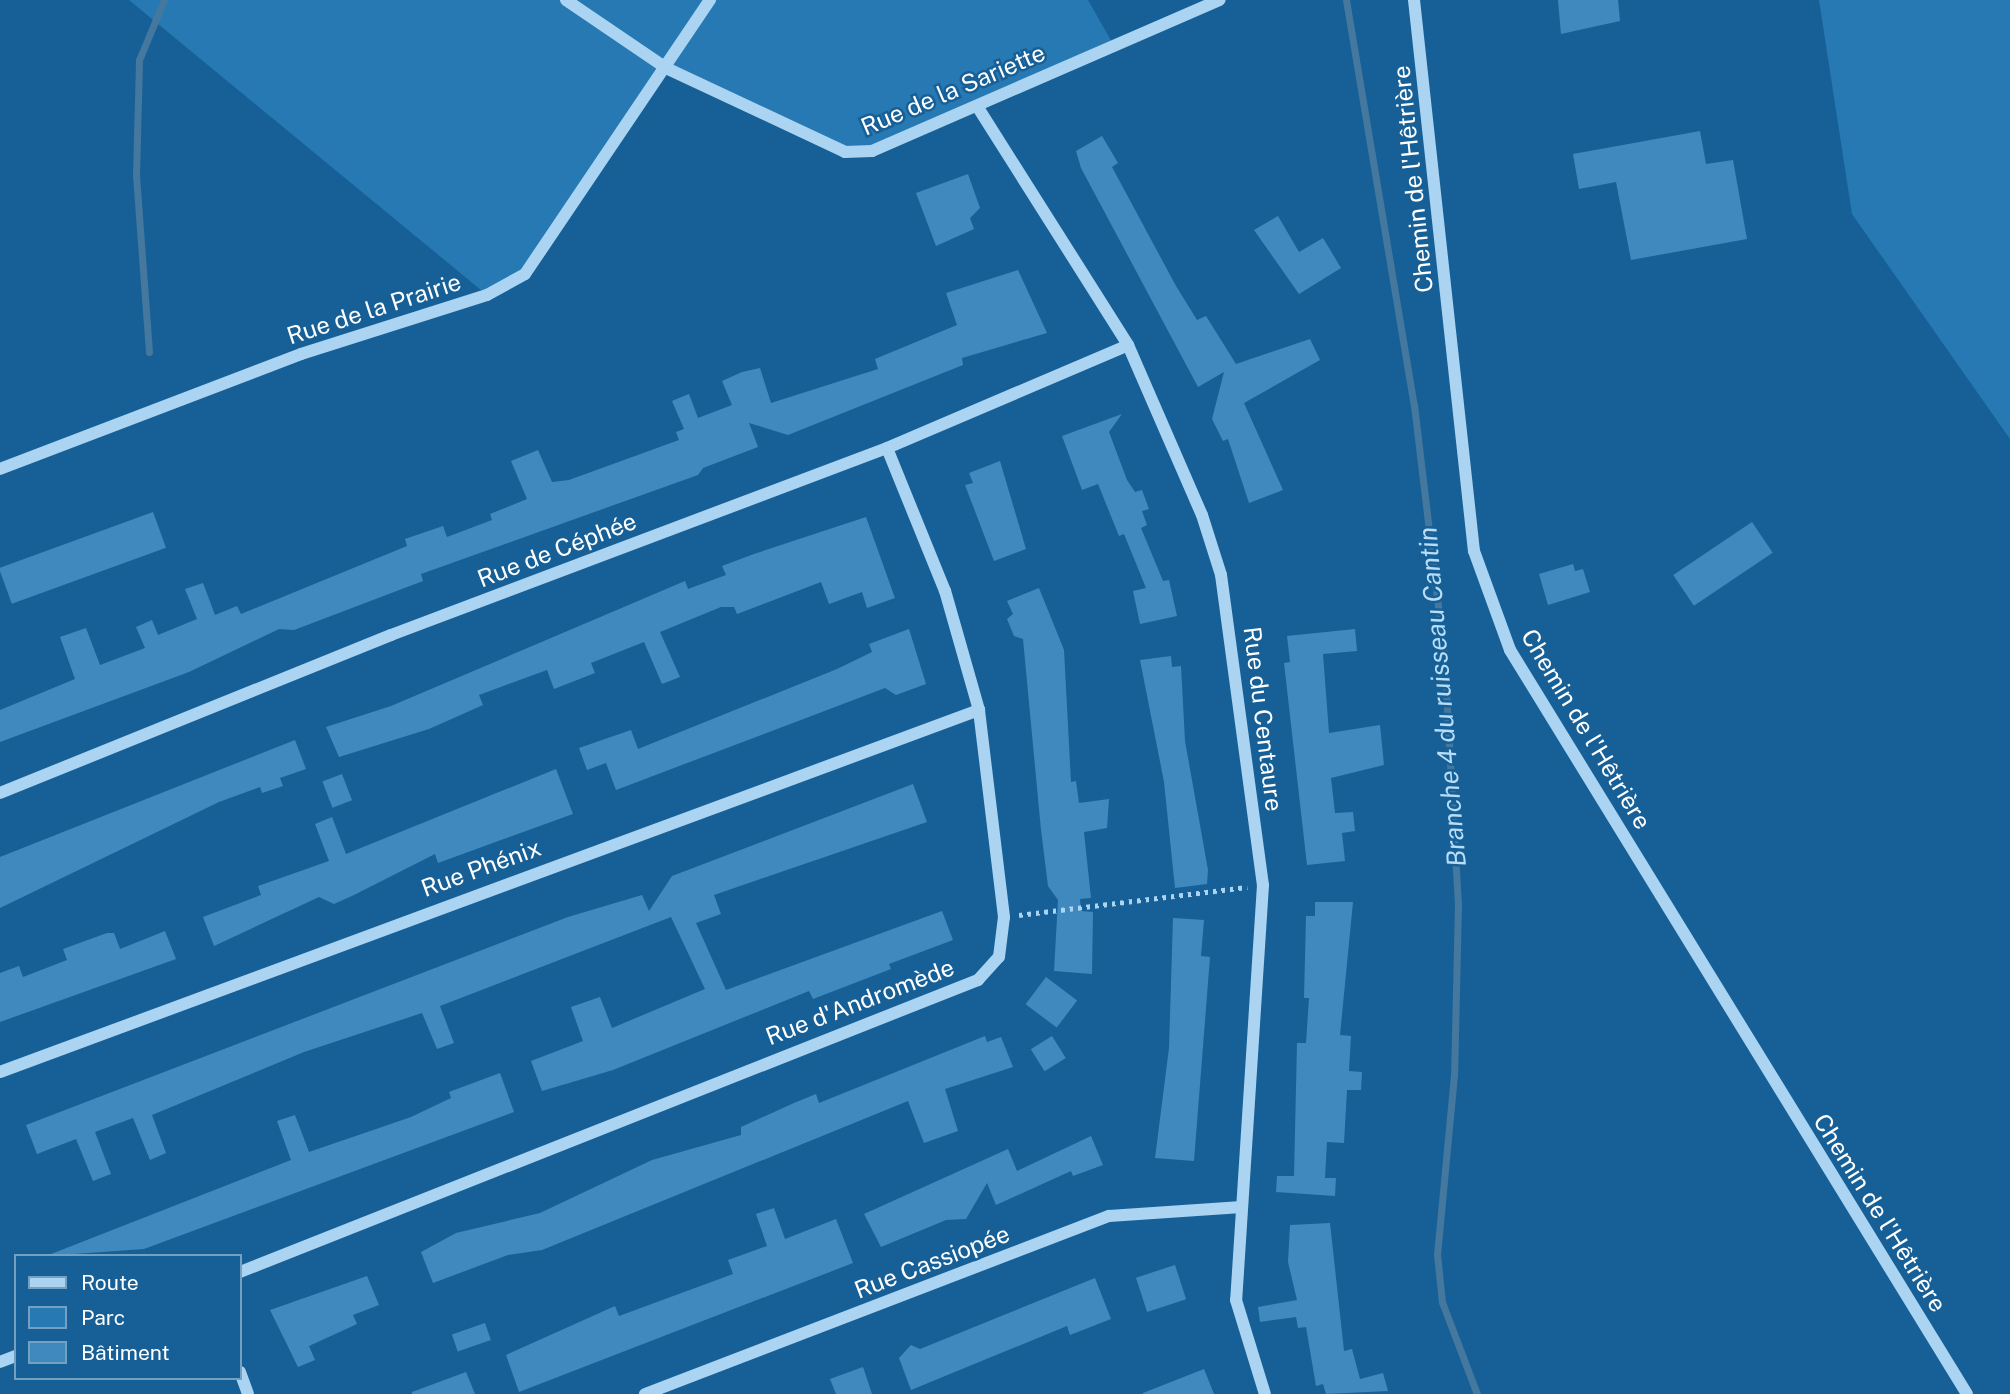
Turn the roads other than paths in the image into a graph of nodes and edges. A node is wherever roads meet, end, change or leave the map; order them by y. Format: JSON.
{"nodes":[{"id":1,"x":566,"y":0,"type":"edge"},
{"id":2,"x":710,"y":0,"type":"edge"},
{"id":3,"x":1220,"y":0,"type":"edge"},
{"id":4,"x":1414,"y":0,"type":"edge"},
{"id":5,"x":666,"y":68,"type":"junction"},
{"id":6,"x":977,"y":106,"type":"junction"},
{"id":7,"x":1128,"y":345,"type":"junction"},
{"id":8,"x":887,"y":448,"type":"junction"},
{"id":9,"x":0,"y":469,"type":"edge"},
{"id":10,"x":979,"y":710,"type":"junction"},
{"id":11,"x":0,"y":793,"type":"edge"},
{"id":12,"x":0,"y":1072,"type":"edge"},
{"id":13,"x":1242,"y":1207,"type":"junction"},
{"id":14,"x":242,"y":1271,"type":"edge"},
{"id":15,"x":242,"y":1377,"type":"edge"},
{"id":16,"x":248,"y":1394,"type":"edge"},
{"id":17,"x":645,"y":1394,"type":"edge"},
{"id":18,"x":1265,"y":1394,"type":"edge"},
{"id":19,"x":1967,"y":1394,"type":"edge"}],
"edges":[{"from":1,"to":5,"type":"street","name":"Rue de la Sariette"},
{"from":2,"to":5,"type":"street","name":"Rue de la Prairie"},
{"from":3,"to":6,"type":"street","name":"Rue de la Sariette"},
{"from":4,"to":19,"type":"street","name":"Chemin de l'Hêtrière"},
{"from":5,"to":6,"type":"street","name":"Rue de la Sariette"},
{"from":5,"to":9,"type":"street","name":"Rue de la Prairie"},
{"from":6,"to":7,"type":"street","name":"Rue du Centaure"},
{"from":7,"to":8,"type":"street","name":"Rue de Céphée"},
{"from":7,"to":13,"type":"street","name":"Rue du Centaure"},
{"from":8,"to":10,"type":"street","name":"Rue d'Andromède"},
{"from":8,"to":11,"type":"street","name":"Rue de Céphée"},
{"from":10,"to":12,"type":"street","name":"Rue Phénix"},
{"from":10,"to":14,"type":"street","name":"Rue d'Andromède"},
{"from":13,"to":17,"type":"street","name":"Rue Cassiopée"},
{"from":13,"to":18,"type":"street","name":"Rue du Centaure"},
{"from":15,"to":16,"type":"street"}]}
